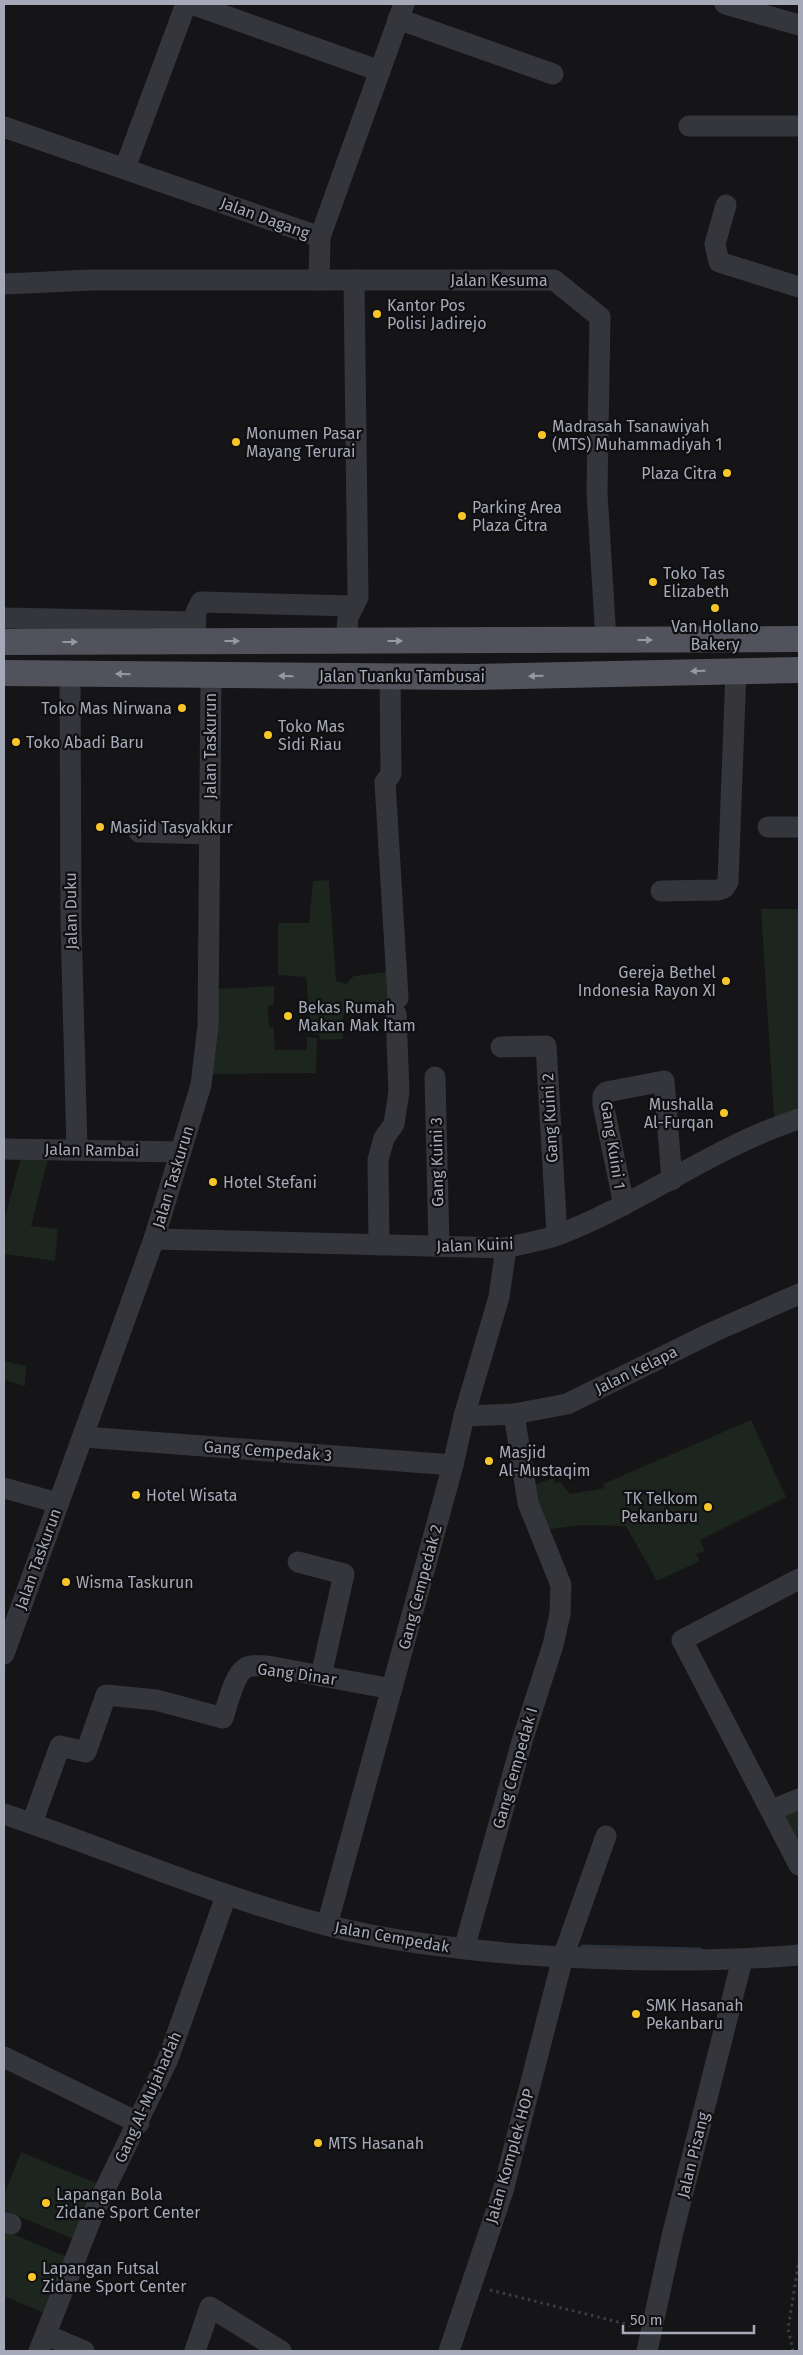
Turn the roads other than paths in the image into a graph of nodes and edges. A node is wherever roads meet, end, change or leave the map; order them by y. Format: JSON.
{"nodes":[{"id":1,"x":186,"y":4,"type":"edge"},
{"id":2,"x":192,"y":4,"type":"edge"},
{"id":3,"x":725,"y":4,"type":"edge"},
{"id":4,"x":401,"y":11,"type":"edge"},
{"id":5,"x":799,"y":24,"type":"edge"},
{"id":6,"x":380,"y":72,"type":"junction"},
{"id":7,"x":553,"y":74,"type":"dead end"},
{"id":8,"x":689,"y":126,"type":"dead end"},
{"id":9,"x":799,"y":126,"type":"edge"},
{"id":10,"x":4,"y":127,"type":"edge"},
{"id":11,"x":125,"y":168,"type":"junction"},
{"id":12,"x":726,"y":205,"type":"dead end"},
{"id":13,"x":320,"y":237,"type":"junction"},
{"id":14,"x":319,"y":280,"type":"junction"},
{"id":15,"x":354,"y":280,"type":"junction"},
{"id":16,"x":4,"y":284,"type":"edge"},
{"id":17,"x":799,"y":287,"type":"edge"},
{"id":18,"x":354,"y":606,"type":"junction"},
{"id":19,"x":4,"y":618,"type":"edge"},
{"id":20,"x":39,"y":630,"type":"junction"},
{"id":21,"x":195,"y":632,"type":"junction"},
{"id":22,"x":799,"y":639,"type":"edge"},
{"id":23,"x":606,"y":640,"type":"junction"},
{"id":24,"x":346,"y":641,"type":"junction"},
{"id":25,"x":4,"y":642,"type":"edge"},
{"id":26,"x":736,"y":670,"type":"junction"},
{"id":27,"x":799,"y":670,"type":"edge"},
{"id":28,"x":4,"y":673,"type":"edge"},
{"id":29,"x":70,"y":674,"type":"junction"},
{"id":30,"x":211,"y":675,"type":"junction"},
{"id":31,"x":390,"y":677,"type":"junction"},
{"id":32,"x":768,"y":827,"type":"dead end"},
{"id":33,"x":799,"y":827,"type":"edge"},
{"id":34,"x":140,"y":832,"type":"dead end"},
{"id":35,"x":210,"y":834,"type":"junction"},
{"id":36,"x":660,"y":891,"type":"dead end"},
{"id":37,"x":501,"y":1047,"type":"dead end"},
{"id":38,"x":435,"y":1077,"type":"dead end"},
{"id":39,"x":799,"y":1118,"type":"edge"},
{"id":40,"x":4,"y":1149,"type":"edge"},
{"id":41,"x":77,"y":1149,"type":"junction"},
{"id":42,"x":181,"y":1152,"type":"junction"},
{"id":43,"x":672,"y":1180,"type":"junction"},
{"id":44,"x":624,"y":1205,"type":"junction"},
{"id":45,"x":557,"y":1235,"type":"junction"},
{"id":46,"x":154,"y":1239,"type":"junction"},
{"id":47,"x":380,"y":1246,"type":"junction"},
{"id":48,"x":439,"y":1246,"type":"junction"},
{"id":49,"x":506,"y":1248,"type":"junction"},
{"id":50,"x":799,"y":1294,"type":"edge"},
{"id":51,"x":514,"y":1414,"type":"junction"},
{"id":52,"x":464,"y":1416,"type":"junction"},
{"id":53,"x":84,"y":1437,"type":"junction"},
{"id":54,"x":453,"y":1465,"type":"junction"},
{"id":55,"x":4,"y":1488,"type":"edge"},
{"id":56,"x":58,"y":1503,"type":"junction"},
{"id":57,"x":298,"y":1562,"type":"dead end"},
{"id":58,"x":799,"y":1579,"type":"edge"},
{"id":59,"x":4,"y":1654,"type":"edge"},
{"id":60,"x":321,"y":1676,"type":"junction"},
{"id":61,"x":392,"y":1689,"type":"junction"},
{"id":62,"x":799,"y":1799,"type":"edge"},
{"id":63,"x":772,"y":1810,"type":"junction"},
{"id":64,"x":4,"y":1814,"type":"edge"},
{"id":65,"x":32,"y":1823,"type":"junction"},
{"id":66,"x":606,"y":1836,"type":"dead end"},
{"id":67,"x":799,"y":1865,"type":"edge"},
{"id":68,"x":226,"y":1896,"type":"junction"},
{"id":69,"x":326,"y":1925,"type":"junction"},
{"id":70,"x":464,"y":1949,"type":"junction"},
{"id":71,"x":799,"y":1955,"type":"edge"},
{"id":72,"x":563,"y":1958,"type":"junction"},
{"id":73,"x":742,"y":1960,"type":"junction"},
{"id":74,"x":4,"y":2057,"type":"edge"},
{"id":75,"x":139,"y":2123,"type":"junction"},
{"id":76,"x":43,"y":2343,"type":"edge"},
{"id":77,"x":84,"y":2351,"type":"edge"},
{"id":78,"x":195,"y":2351,"type":"edge"},
{"id":79,"x":282,"y":2351,"type":"edge"},
{"id":80,"x":449,"y":2351,"type":"edge"},
{"id":81,"x":647,"y":2351,"type":"edge"}],
"edges":[{"from":1,"to":11,"type":"street"},
{"from":2,"to":6,"type":"street"},
{"from":3,"to":5,"type":"street"},
{"from":4,"to":6,"type":"street","name":"Jalan Dagang"},
{"from":4,"to":7,"type":"street"},
{"from":6,"to":13,"type":"street","name":"Jalan Dagang"},
{"from":8,"to":9,"type":"street"},
{"from":10,"to":11,"type":"street","name":"Jalan Dagang"},
{"from":11,"to":13,"type":"street","name":"Jalan Dagang"},
{"from":12,"to":17,"type":"street"},
{"from":13,"to":14,"type":"street"},
{"from":14,"to":15,"type":"street","name":"Jalan Kesuma"},
{"from":14,"to":16,"type":"street","name":"Jalan Kesuma"},
{"from":15,"to":18,"type":"street"},
{"from":15,"to":23,"type":"street","name":"Jalan Kesuma"},
{"from":18,"to":21,"type":"street"},
{"from":18,"to":24,"type":"street"},
{"from":19,"to":20,"type":"street"},
{"from":20,"to":21,"type":"main road"},
{"from":20,"to":25,"type":"main road"},
{"from":21,"to":24,"type":"main road","one_way":true},
{"from":23,"to":22,"type":"main road","one_way":true},
{"from":24,"to":23,"type":"main road","one_way":true},
{"from":26,"to":27,"type":"main road","name":"Jalan Tuanku Tambusai"},
{"from":26,"to":31,"type":"main road","name":"Jalan Tuanku Tambusai","one_way":true},
{"from":26,"to":36,"type":"street"},
{"from":28,"to":29,"type":"main road","name":"Jalan Tuanku Tambusai"},
{"from":30,"to":29,"type":"main road","name":"Jalan Tuanku Tambusai","one_way":true},
{"from":29,"to":41,"type":"street","name":"Jalan Duku"},
{"from":31,"to":30,"type":"main road","name":"Jalan Tuanku Tambusai","one_way":true},
{"from":30,"to":35,"type":"street","name":"Jalan Taskurun"},
{"from":31,"to":47,"type":"street"},
{"from":32,"to":33,"type":"street"},
{"from":34,"to":35,"type":"street"},
{"from":35,"to":42,"type":"street","name":"Jalan Taskurun"},
{"from":37,"to":45,"type":"street","name":"Gang Kuini 2"},
{"from":38,"to":48,"type":"street","name":"Gang Kuini 3"},
{"from":39,"to":43,"type":"street","name":"Jalan Kuini"},
{"from":40,"to":41,"type":"street","name":"Jalan Rambai"},
{"from":41,"to":42,"type":"street","name":"Jalan Rambai"},
{"from":42,"to":46,"type":"street","name":"Jalan Taskurun"},
{"from":43,"to":44,"type":"street","name":"Jalan Kuini"},
{"from":43,"to":44,"type":"street","name":"Gang Kuini 1"},
{"from":44,"to":45,"type":"street","name":"Jalan Kuini"},
{"from":45,"to":49,"type":"street","name":"Jalan Kuini"},
{"from":46,"to":47,"type":"street","name":"Jalan Kuini"},
{"from":46,"to":53,"type":"street","name":"Jalan Taskurun"},
{"from":47,"to":48,"type":"street","name":"Jalan Kuini"},
{"from":48,"to":49,"type":"street","name":"Jalan Kuini"},
{"from":49,"to":52,"type":"street","name":"Gang Cempedak 2"},
{"from":50,"to":51,"type":"street","name":"Jalan Kelapa"},
{"from":51,"to":52,"type":"street","name":"Jalan Kelapa"},
{"from":51,"to":70,"type":"street","name":"Gang Cempedak I"},
{"from":52,"to":54,"type":"street","name":"Gang Cempedak 2"},
{"from":53,"to":54,"type":"street","name":"Gang Cempedak 3"},
{"from":53,"to":56,"type":"street","name":"Jalan Taskurun"},
{"from":54,"to":61,"type":"street","name":"Gang Cempedak 2"},
{"from":55,"to":56,"type":"street"},
{"from":56,"to":59,"type":"street","name":"Jalan Taskurun"},
{"from":57,"to":60,"type":"street"},
{"from":58,"to":63,"type":"street"},
{"from":60,"to":61,"type":"street","name":"Gang Dinar"},
{"from":60,"to":65,"type":"street","name":"Gang Dinar"},
{"from":61,"to":69,"type":"street","name":"Gang Cempedak 2"},
{"from":62,"to":63,"type":"street"},
{"from":63,"to":67,"type":"street"},
{"from":64,"to":65,"type":"street","name":"Jalan Cempedak"},
{"from":65,"to":68,"type":"street","name":"Jalan Cempedak"},
{"from":66,"to":72,"type":"street","name":"Jalan Komplek HOP"},
{"from":68,"to":69,"type":"street","name":"Jalan Cempedak"},
{"from":68,"to":75,"type":"street","name":"Gang Al-Mujahadah"},
{"from":69,"to":70,"type":"street","name":"Jalan Cempedak"},
{"from":70,"to":72,"type":"street","name":"Jalan Cempedak"},
{"from":71,"to":73,"type":"street","name":"Jalan Cempedak"},
{"from":72,"to":73,"type":"street","name":"Jalan Cempedak"},
{"from":72,"to":80,"type":"street","name":"Jalan Komplek HOP"},
{"from":73,"to":81,"type":"street","name":"Jalan Pisang"},
{"from":74,"to":75,"type":"street"},
{"from":75,"to":76,"type":"street","name":"Gang Al-Mujahadah"},
{"from":76,"to":77,"type":"street"},
{"from":78,"to":79,"type":"street"}]}
